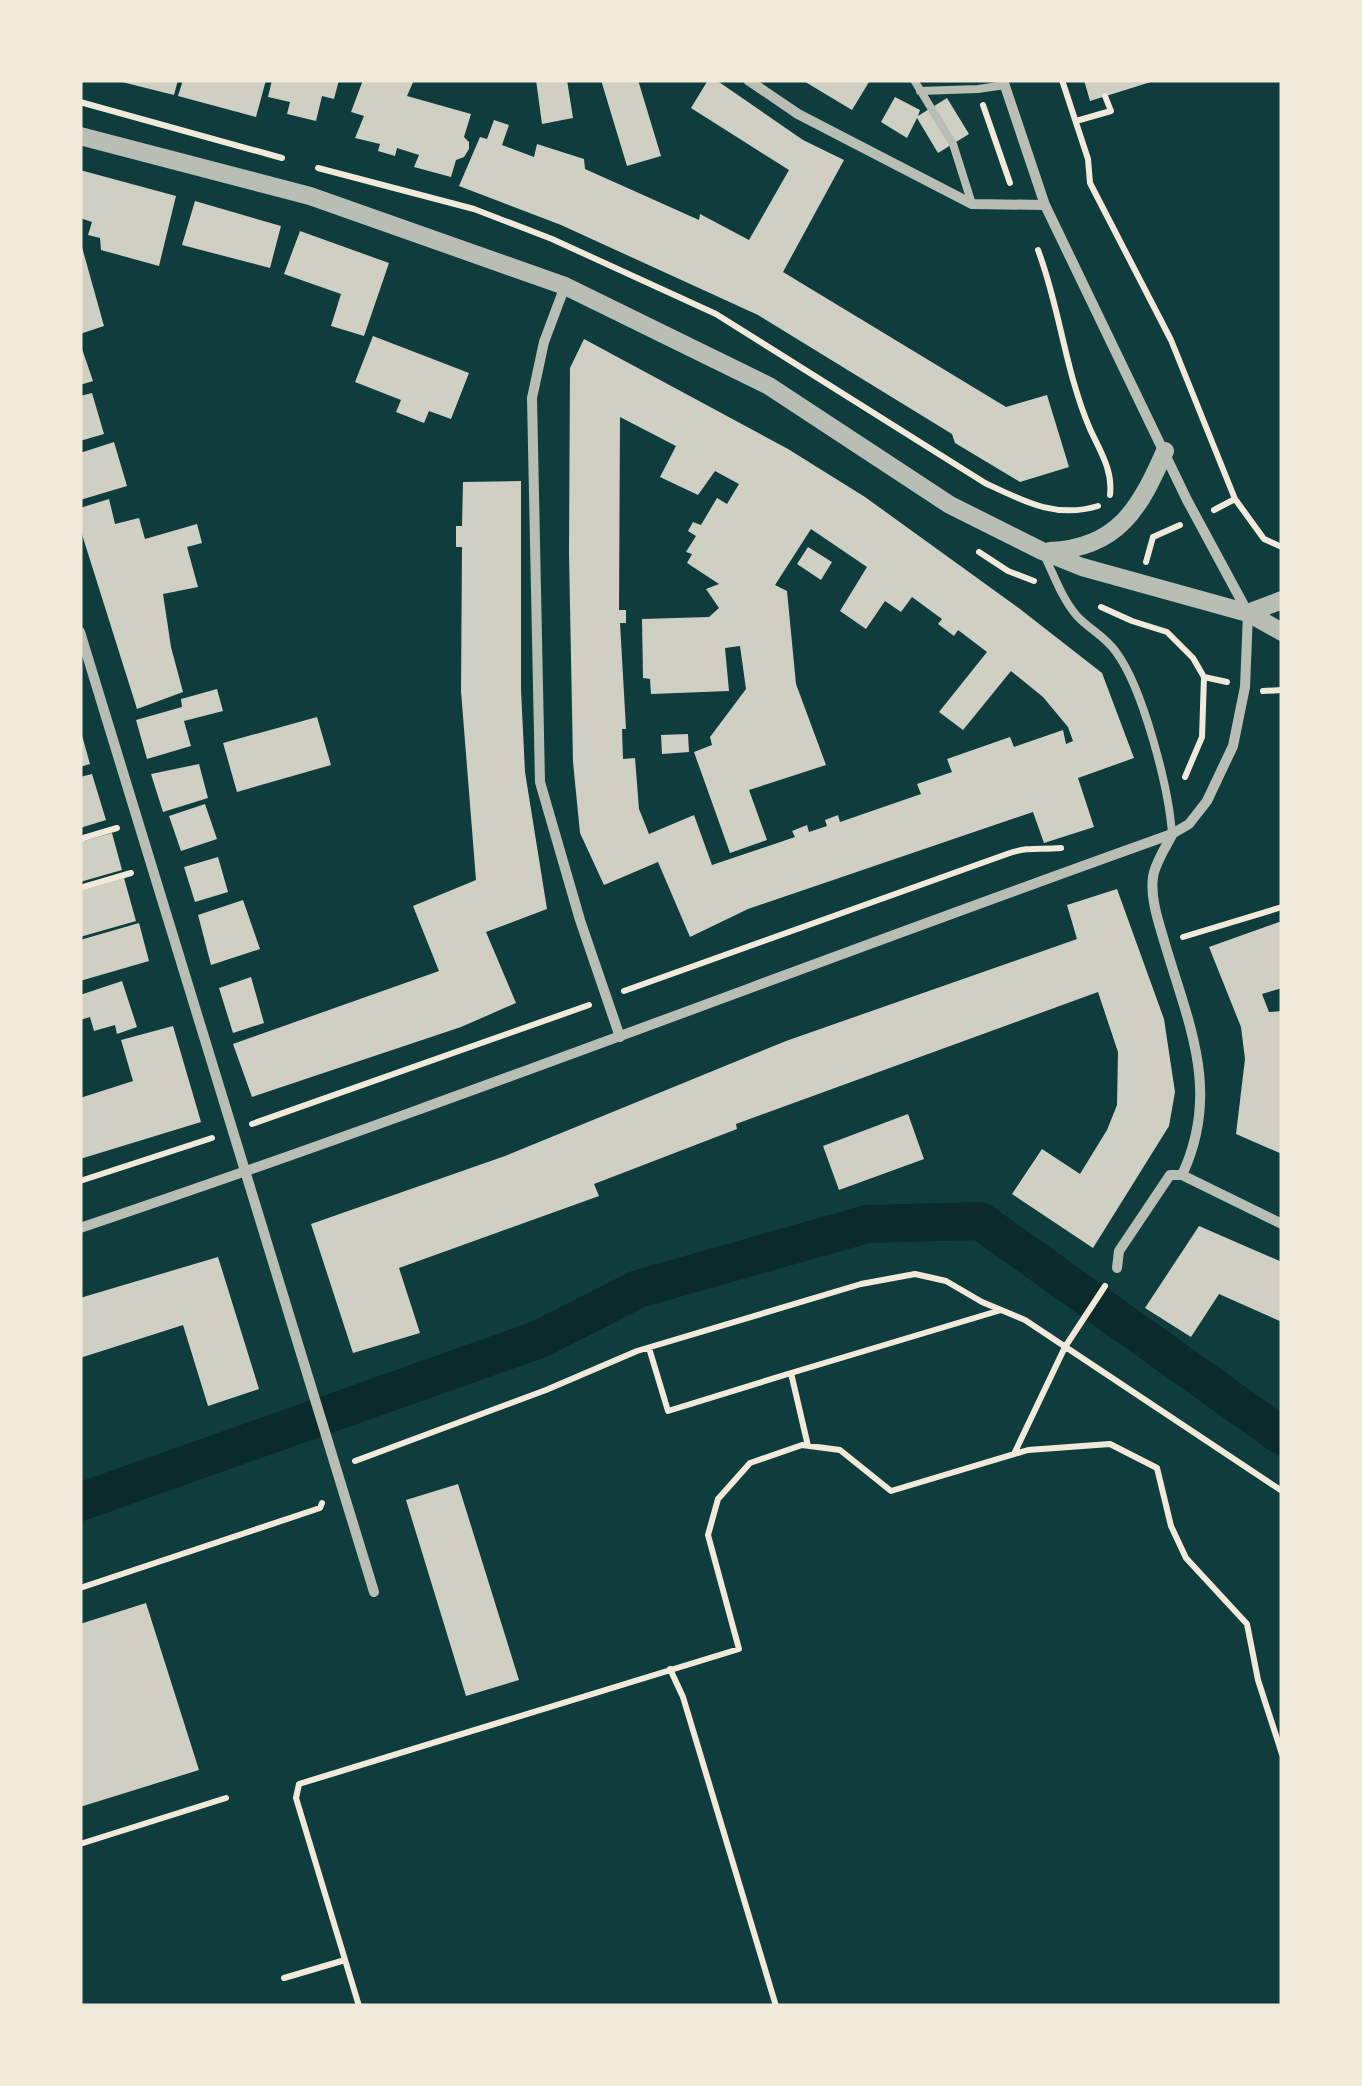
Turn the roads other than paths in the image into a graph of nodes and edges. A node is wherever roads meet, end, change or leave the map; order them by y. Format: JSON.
{"nodes":[{"id":1,"x":748,"y":80,"type":"edge"},
{"id":2,"x":914,"y":80,"type":"edge"},
{"id":3,"x":1004,"y":82,"type":"edge"},
{"id":4,"x":920,"y":91,"type":"junction"},
{"id":5,"x":80,"y":136,"type":"edge"},
{"id":6,"x":972,"y":204,"type":"junction"},
{"id":7,"x":1045,"y":205,"type":"junction"},
{"id":8,"x":565,"y":286,"type":"junction"},
{"id":9,"x":1165,"y":451,"type":"junction"},
{"id":10,"x":1042,"y":551,"type":"junction"},
{"id":11,"x":1282,"y":600,"type":"edge"},
{"id":12,"x":1248,"y":613,"type":"junction"},
{"id":13,"x":80,"y":632,"type":"edge"},
{"id":14,"x":1282,"y":632,"type":"edge"},
{"id":15,"x":1172,"y":834,"type":"junction"},
{"id":16,"x":620,"y":1037,"type":"junction"},
{"id":17,"x":246,"y":1172,"type":"junction"},
{"id":18,"x":1182,"y":1175,"type":"junction"},
{"id":19,"x":1282,"y":1224,"type":"edge"},
{"id":20,"x":80,"y":1228,"type":"edge"},
{"id":21,"x":1116,"y":1268,"type":"road end"},
{"id":22,"x":374,"y":1592,"type":"dead end"}],
"edges":[{"from":1,"to":6,"type":"street"},
{"from":2,"to":4,"type":"lane"},
{"from":3,"to":4,"type":"lane"},
{"from":3,"to":7,"type":"street"},
{"from":4,"to":6,"type":"lane"},
{"from":5,"to":8,"type":"street"},
{"from":6,"to":7,"type":"street"},
{"from":7,"to":9,"type":"street"},
{"from":8,"to":10,"type":"street"},
{"from":8,"to":16,"type":"street"},
{"from":9,"to":10,"type":"street"},
{"from":9,"to":12,"type":"street"},
{"from":10,"to":12,"type":"street"},
{"from":10,"to":15,"type":"lane"},
{"from":11,"to":12,"type":"street"},
{"from":12,"to":14,"type":"street"},
{"from":12,"to":15,"type":"street"},
{"from":13,"to":17,"type":"street"},
{"from":15,"to":16,"type":"street"},
{"from":15,"to":18,"type":"street"},
{"from":16,"to":17,"type":"street"},
{"from":17,"to":20,"type":"street"},
{"from":17,"to":22,"type":"street"},
{"from":18,"to":19,"type":"street"},
{"from":18,"to":21,"type":"street"}]}
